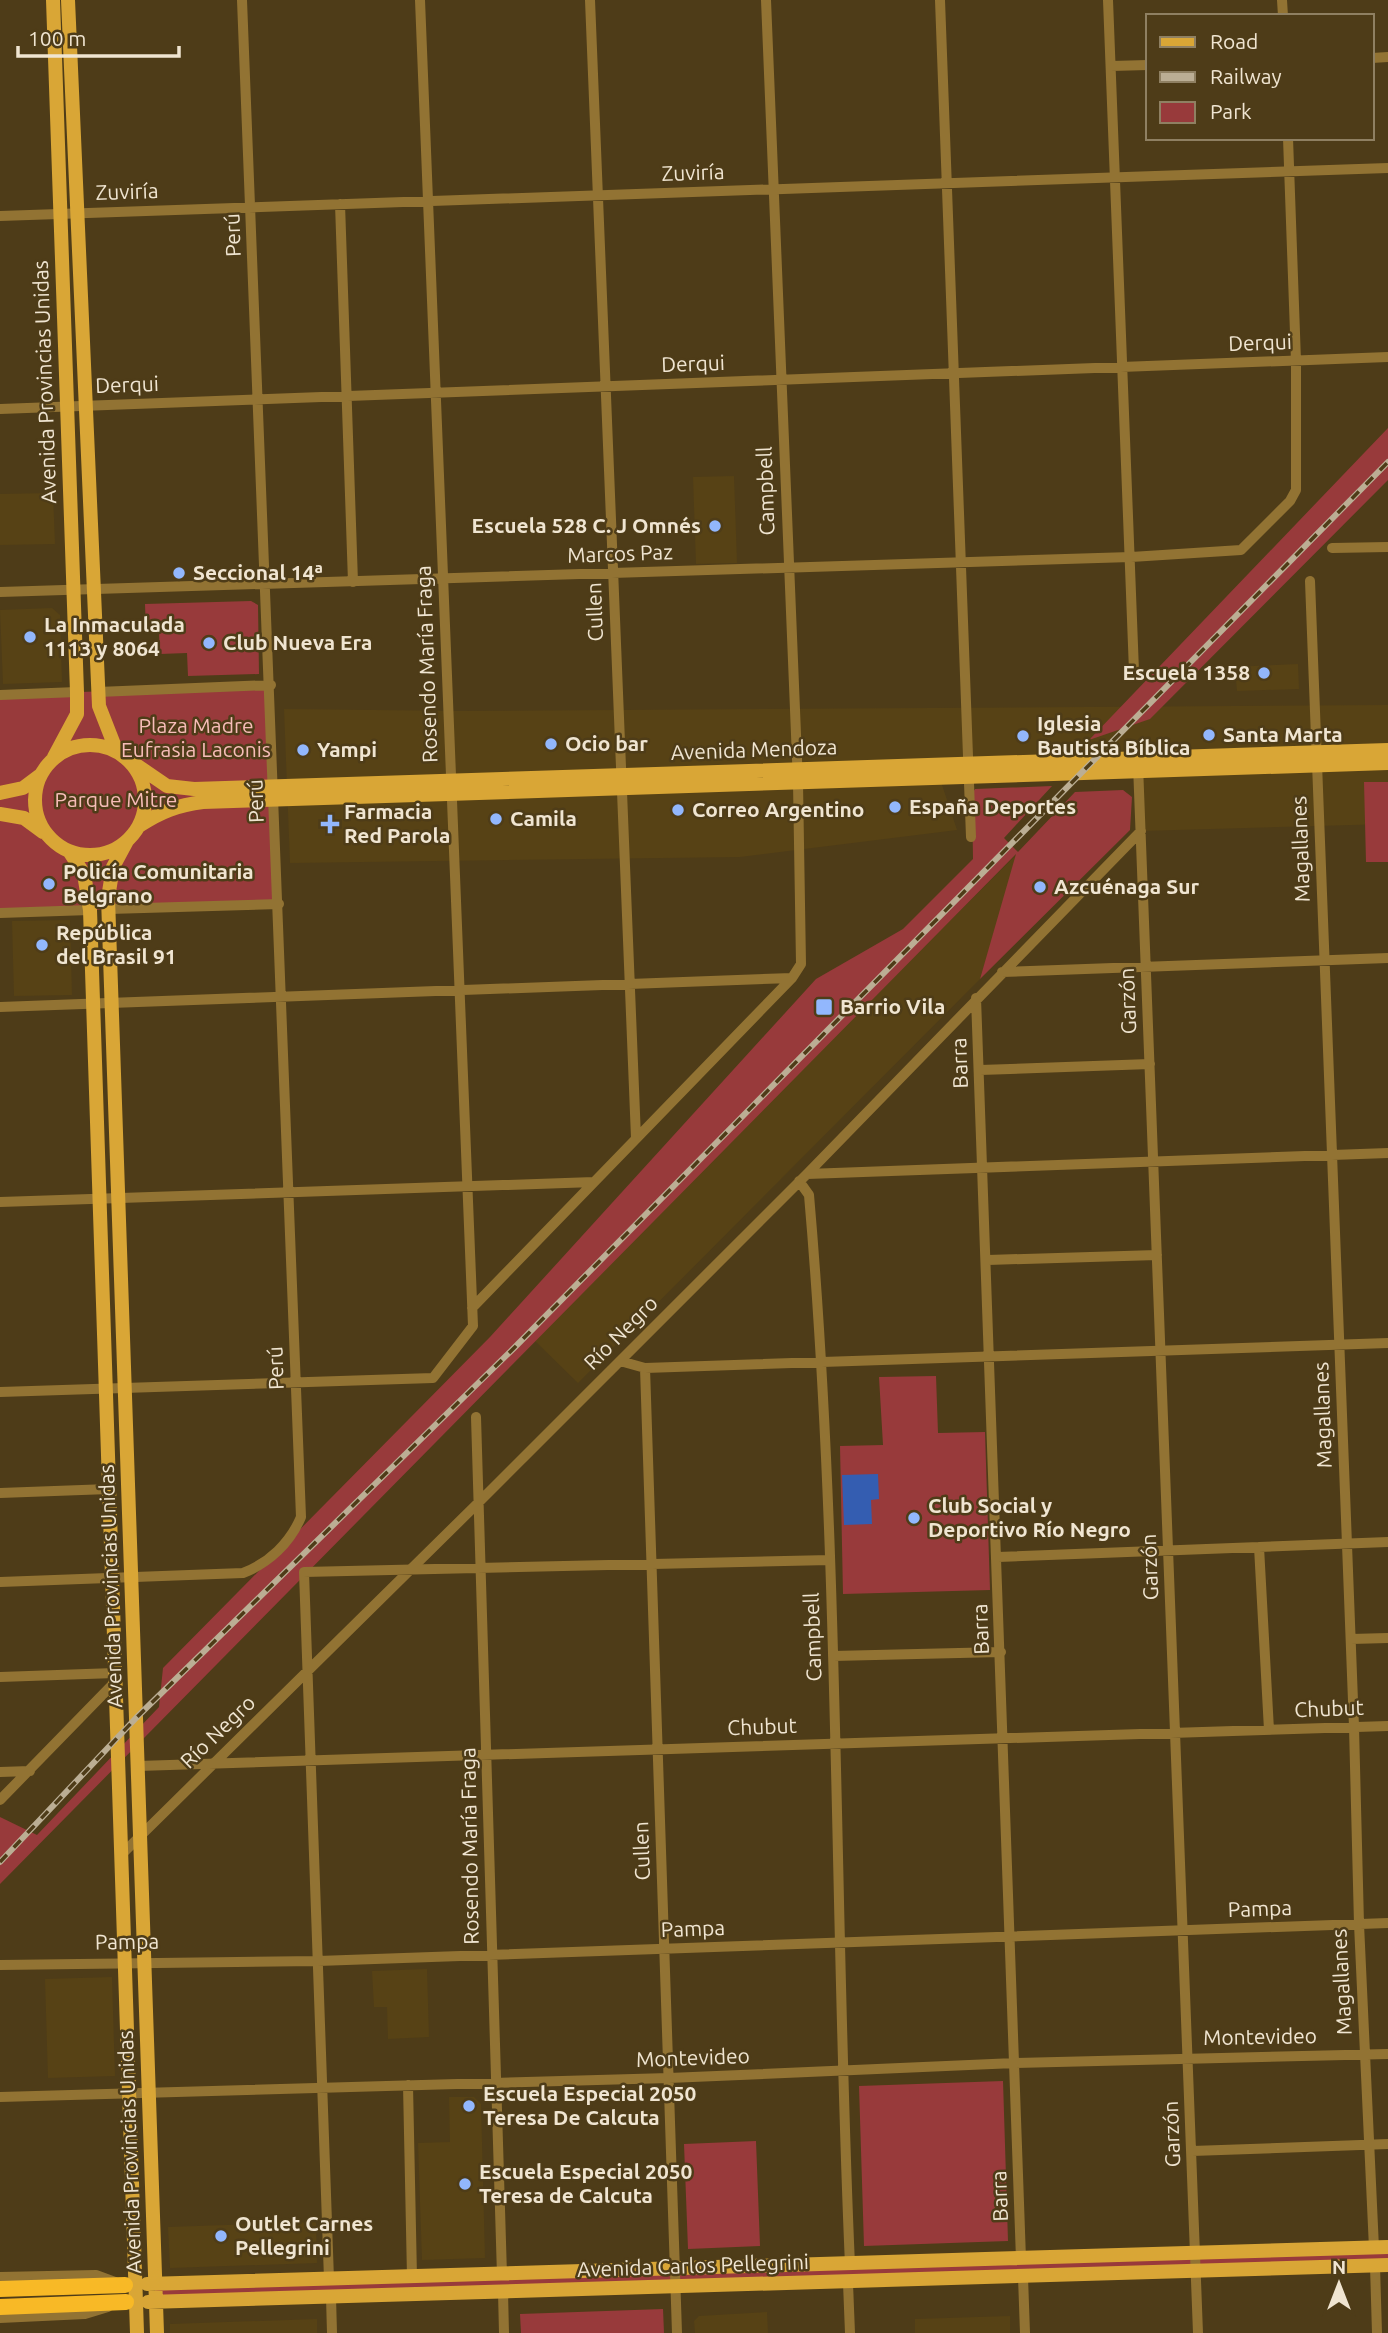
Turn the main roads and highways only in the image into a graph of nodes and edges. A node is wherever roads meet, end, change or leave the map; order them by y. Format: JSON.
{"nodes":[{"id":1,"x":53,"y":0,"type":"edge"},
{"id":2,"x":68,"y":0,"type":"edge"},
{"id":3,"x":1388,"y":750,"type":"edge"},
{"id":4,"x":123,"y":756,"type":"junction"},
{"id":5,"x":54,"y":757,"type":"junction"},
{"id":6,"x":1317,"y":759,"type":"junction"},
{"id":7,"x":1388,"y":763,"type":"edge"},
{"id":8,"x":39,"y":776,"type":"junction"},
{"id":9,"x":0,"y":793,"type":"edge"},
{"id":10,"x":275,"y":793,"type":"junction"},
{"id":11,"x":0,"y":814,"type":"edge"},
{"id":12,"x":139,"y":826,"type":"junction"},
{"id":13,"x":47,"y":835,"type":"junction"},
{"id":14,"x":127,"y":841,"type":"junction"},
{"id":15,"x":69,"y":851,"type":"junction"},
{"id":16,"x":1381,"y":2248,"type":"edge"},
{"id":17,"x":1381,"y":2265,"type":"edge"},
{"id":18,"x":155,"y":2283,"type":"junction"},
{"id":19,"x":130,"y":2285,"type":"junction"},
{"id":20,"x":0,"y":2290,"type":"edge"},
{"id":21,"x":155,"y":2301,"type":"junction"},
{"id":22,"x":131,"y":2302,"type":"junction"},
{"id":23,"x":0,"y":2307,"type":"edge"},
{"id":24,"x":137,"y":2333,"type":"edge"},
{"id":25,"x":157,"y":2333,"type":"edge"}],
"edges":[{"from":1,"to":5,"type":"main road","name":"Avenida Provincias Unidas"},
{"from":2,"to":4,"type":"main road","name":"Avenida Provincias Unidas"},
{"from":3,"to":6,"type":"main road","name":"Avenida Mendoza"},
{"from":4,"to":5,"type":"main road"},
{"from":4,"to":10,"type":"main road","name":"Avenida Mendoza"},
{"from":4,"to":12,"type":"main road"},
{"from":5,"to":8,"type":"main road"},
{"from":6,"to":7,"type":"main road","name":"Avenida Mendoza"},
{"from":6,"to":10,"type":"main road","name":"Avenida Mendoza"},
{"from":8,"to":9,"type":"main road"},
{"from":8,"to":13,"type":"main road"},
{"from":10,"to":12,"type":"main road","name":"Avenida Mendoza"},
{"from":11,"to":13,"type":"main road"},
{"from":12,"to":14,"type":"main road"},
{"from":13,"to":15,"type":"main road"},
{"from":14,"to":15,"type":"main road"},
{"from":14,"to":18,"type":"main road","name":"Avenida Provincias Unidas"},
{"from":15,"to":19,"type":"main road","name":"Avenida Provincias Unidas"},
{"from":16,"to":18,"type":"main road","name":"Avenida Carlos Pellegrini"},
{"from":17,"to":21,"type":"main road","name":"Avenida Carlos Pellegrini"},
{"from":18,"to":19,"type":"main road","name":"Avenida Carlos Pellegrini"},
{"from":18,"to":21,"type":"main road","name":"Avenida Provincias Unidas"},
{"from":19,"to":20,"type":"highway"},
{"from":19,"to":22,"type":"main road","name":"Avenida Provincias Unidas"},
{"from":21,"to":22,"type":"main road","name":"Avenida Carlos Pellegrini"},
{"from":21,"to":25,"type":"main road","name":"Avenida Provincias Unidas"},
{"from":22,"to":23,"type":"highway"},
{"from":22,"to":24,"type":"main road","name":"Avenida Provincias Unidas"}]}
